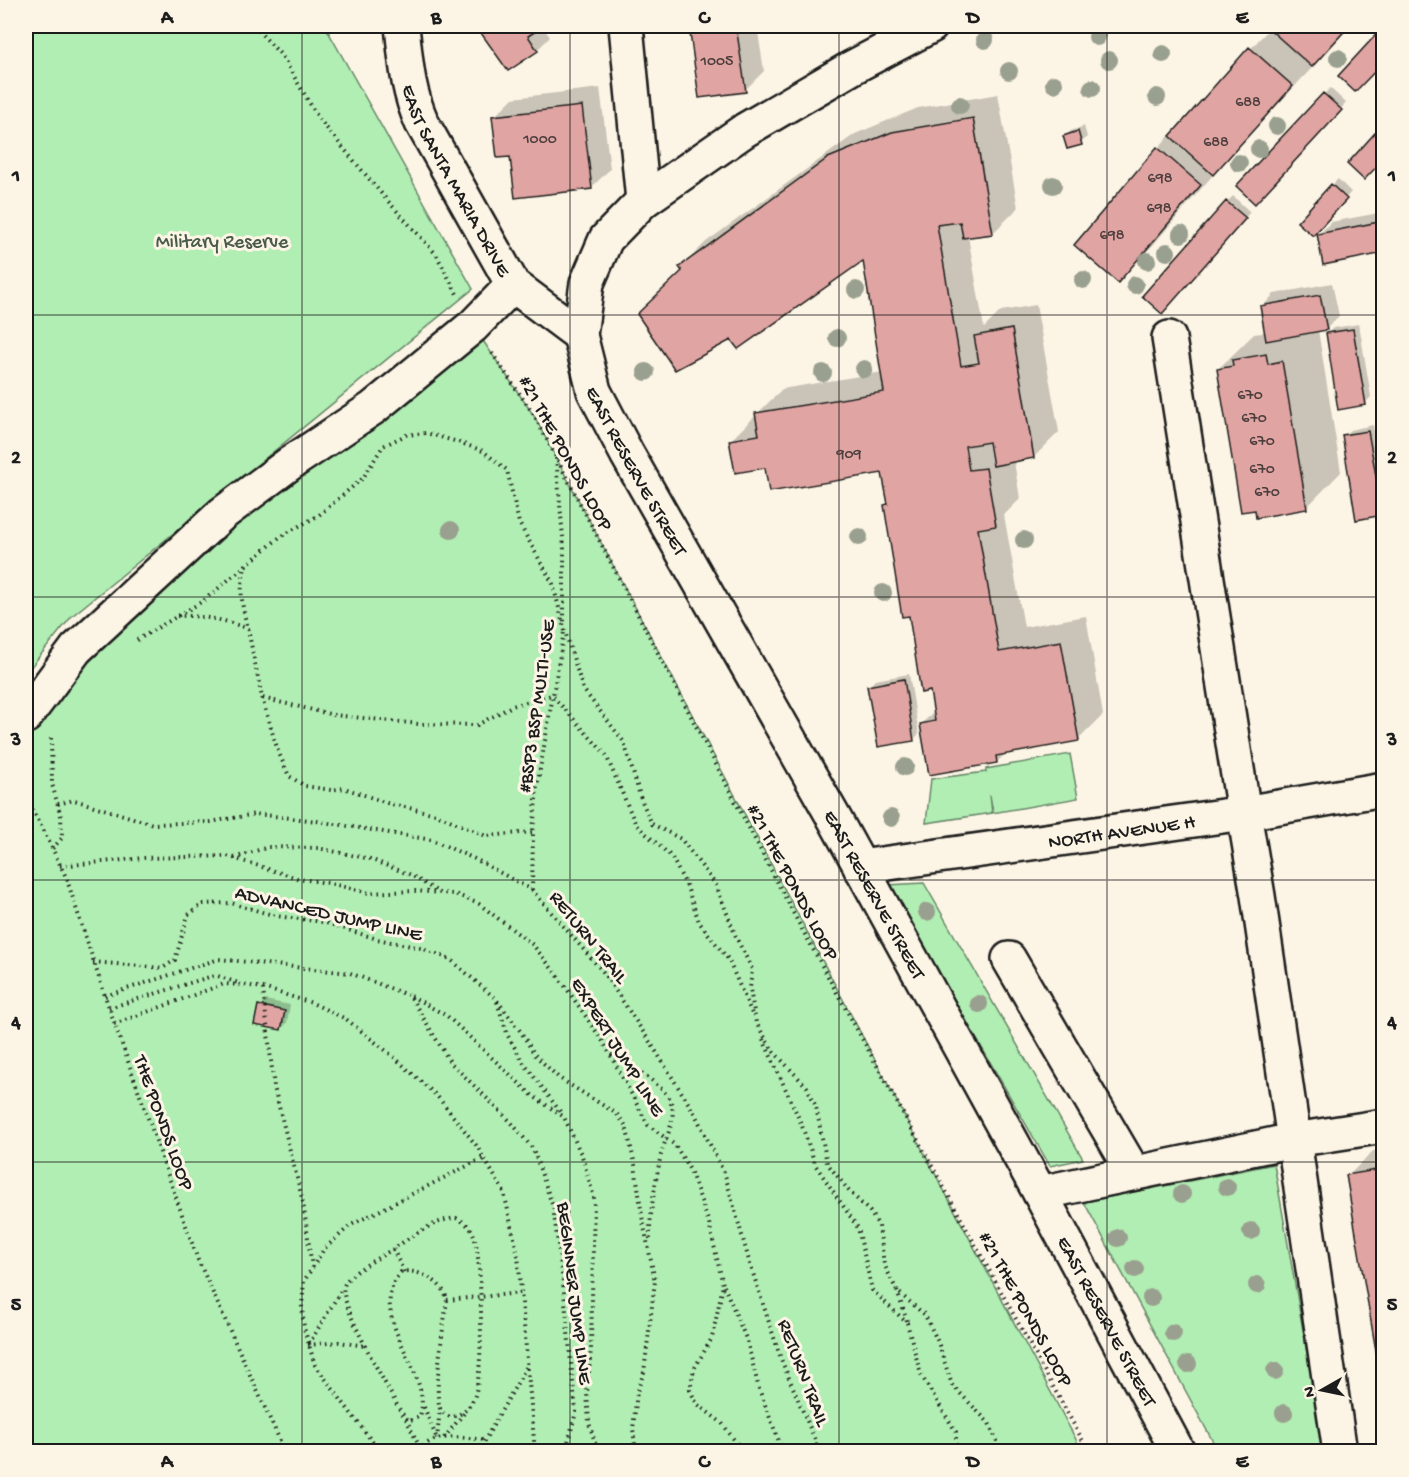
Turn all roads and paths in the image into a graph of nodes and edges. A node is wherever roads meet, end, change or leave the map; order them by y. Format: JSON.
{"nodes":[{"id":1,"x":254,"y":26,"type":"edge"},
{"id":2,"x":402,"y":26,"type":"edge"},
{"id":3,"x":626,"y":26,"type":"edge"},
{"id":4,"x":931,"y":26,"type":"edge"},
{"id":5,"x":643,"y":201,"type":"junction"},
{"id":6,"x":513,"y":285,"type":"junction"},
{"id":7,"x":473,"y":326,"type":"junction"},
{"id":8,"x":580,"y":335,"type":"junction"},
{"id":9,"x":1169,"y":338,"type":"dead end"},
{"id":10,"x":555,"y":454,"type":"junction"},
{"id":11,"x":247,"y":564,"type":"junction"},
{"id":12,"x":176,"y":616,"type":"junction"},
{"id":13,"x":564,"y":628,"type":"junction"},
{"id":14,"x":248,"y":629,"type":"junction"},
{"id":15,"x":134,"y":642,"type":"dead end"},
{"id":16,"x":552,"y":695,"type":"junction"},
{"id":17,"x":262,"y":698,"type":"junction"},
{"id":18,"x":39,"y":723,"type":"edge"},
{"id":19,"x":1383,"y":789,"type":"edge"},
{"id":20,"x":26,"y":799,"type":"edge"},
{"id":21,"x":58,"y":804,"type":"junction"},
{"id":22,"x":1244,"y":813,"type":"junction"},
{"id":23,"x":533,"y":832,"type":"junction"},
{"id":24,"x":52,"y":849,"type":"junction"},
{"id":25,"x":233,"y":858,"type":"junction"},
{"id":26,"x":60,"y":866,"type":"junction"},
{"id":27,"x":860,"y":867,"type":"junction"},
{"id":28,"x":532,"y":890,"type":"junction"},
{"id":29,"x":439,"y":893,"type":"junction"},
{"id":30,"x":1009,"y":959,"type":"dead end"},
{"id":31,"x":93,"y":962,"type":"junction"},
{"id":32,"x":244,"y":985,"type":"junction"},
{"id":33,"x":263,"y":988,"type":"junction"},
{"id":34,"x":105,"y":996,"type":"junction"},
{"id":35,"x":410,"y":996,"type":"junction"},
{"id":36,"x":496,"y":999,"type":"junction"},
{"id":37,"x":109,"y":1008,"type":"junction"},
{"id":38,"x":756,"y":1023,"type":"junction"},
{"id":39,"x":114,"y":1024,"type":"junction"},
{"id":40,"x":611,"y":1054,"type":"junction"},
{"id":41,"x":564,"y":1117,"type":"junction"},
{"id":42,"x":1383,"y":1126,"type":"edge"},
{"id":43,"x":666,"y":1138,"type":"junction"},
{"id":44,"x":1294,"y":1140,"type":"junction"},
{"id":45,"x":483,"y":1158,"type":"junction"},
{"id":46,"x":1134,"y":1173,"type":"junction"},
{"id":47,"x":1040,"y":1193,"type":"junction"},
{"id":48,"x":393,"y":1249,"type":"junction"},
{"id":49,"x":651,"y":1253,"type":"junction"},
{"id":50,"x":312,"y":1268,"type":"junction"},
{"id":51,"x":404,"y":1272,"type":"junction"},
{"id":52,"x":723,"y":1285,"type":"junction"},
{"id":53,"x":343,"y":1287,"type":"junction"},
{"id":54,"x":897,"y":1291,"type":"junction"},
{"id":55,"x":521,"y":1293,"type":"junction"},
{"id":56,"x":479,"y":1297,"type":"junction"},
{"id":57,"x":447,"y":1300,"type":"junction"},
{"id":58,"x":907,"y":1323,"type":"junction"},
{"id":59,"x":308,"y":1345,"type":"junction"},
{"id":60,"x":366,"y":1346,"type":"junction"},
{"id":61,"x":527,"y":1366,"type":"junction"},
{"id":62,"x":422,"y":1403,"type":"junction"},
{"id":63,"x":440,"y":1408,"type":"junction"},
{"id":64,"x":465,"y":1412,"type":"junction"},
{"id":65,"x":405,"y":1418,"type":"junction"},
{"id":66,"x":444,"y":1438,"type":"junction"},
{"id":67,"x":437,"y":1439,"type":"junction"},
{"id":68,"x":485,"y":1440,"type":"junction"},
{"id":69,"x":420,"y":1450,"type":"edge"},
{"id":70,"x":285,"y":1452,"type":"edge"},
{"id":71,"x":380,"y":1452,"type":"edge"},
{"id":72,"x":478,"y":1452,"type":"edge"},
{"id":73,"x":535,"y":1452,"type":"edge"},
{"id":74,"x":568,"y":1452,"type":"edge"},
{"id":75,"x":598,"y":1452,"type":"edge"},
{"id":76,"x":642,"y":1452,"type":"edge"},
{"id":77,"x":743,"y":1452,"type":"edge"},
{"id":78,"x":783,"y":1452,"type":"edge"},
{"id":79,"x":820,"y":1452,"type":"edge"},
{"id":80,"x":956,"y":1452,"type":"edge"},
{"id":81,"x":1002,"y":1452,"type":"edge"},
{"id":82,"x":1089,"y":1452,"type":"edge"},
{"id":83,"x":1178,"y":1452,"type":"edge"},
{"id":84,"x":1340,"y":1452,"type":"edge"}],
"edges":[{"from":1,"to":7,"type":"path","name":"#21 THE PONDS LOOP"},
{"from":2,"to":6,"type":"street","name":"EAST SANTA MARIA DRIVE"},
{"from":3,"to":5,"type":"street"},
{"from":4,"to":5,"type":"street"},
{"from":5,"to":8,"type":"street"},
{"from":6,"to":7,"type":"street"},
{"from":6,"to":8,"type":"street","name":"EAST SANTA MARIA DRIVE"},
{"from":7,"to":10,"type":"path","name":"#21 THE PONDS LOOP"},
{"from":7,"to":18,"type":"street"},
{"from":8,"to":27,"type":"street","name":"EAST RESERVE STREET"},
{"from":9,"to":22,"type":"street"},
{"from":10,"to":13,"type":"path","name":"#BSP3 BSP MULTI-USE"},
{"from":10,"to":82,"type":"path","name":"#21 THE PONDS LOOP"},
{"from":11,"to":12,"type":"path"},
{"from":11,"to":13,"type":"path"},
{"from":11,"to":14,"type":"path"},
{"from":12,"to":14,"type":"path"},
{"from":12,"to":15,"type":"path"},
{"from":13,"to":16,"type":"path","name":"#BSP3 BSP MULTI-USE"},
{"from":13,"to":38,"type":"path"},
{"from":14,"to":17,"type":"path"},
{"from":16,"to":17,"type":"path"},
{"from":16,"to":23,"type":"path","name":"#BSP3 BSP MULTI-USE"},
{"from":16,"to":38,"type":"path"},
{"from":17,"to":23,"type":"path"},
{"from":18,"to":21,"type":"path"},
{"from":19,"to":22,"type":"street","name":"NORTH AVENUE H"},
{"from":20,"to":24,"type":"path","name":"THE PONDS LOOP"},
{"from":21,"to":24,"type":"path"},
{"from":21,"to":28,"type":"path","name":"RETURN TRAIL"},
{"from":22,"to":27,"type":"street","name":"NORTH AVENUE H"},
{"from":22,"to":44,"type":"street"},
{"from":23,"to":28,"type":"path","name":"#BSP3 BSP MULTI-USE"},
{"from":24,"to":26,"type":"path","name":"THE PONDS LOOP"},
{"from":25,"to":26,"type":"path","name":"EXPERT JUMP LINE"},
{"from":25,"to":29,"type":"path","name":"EXPERT JUMP LINE"},
{"from":25,"to":29,"type":"path"},
{"from":26,"to":31,"type":"path","name":"THE PONDS LOOP"},
{"from":27,"to":47,"type":"street","name":"EAST RESERVE STREET"},
{"from":28,"to":79,"type":"path","name":"RETURN TRAIL"},
{"from":29,"to":40,"type":"path","name":"EXPERT JUMP LINE"},
{"from":30,"to":46,"type":"street"},
{"from":31,"to":34,"type":"path","name":"THE PONDS LOOP"},
{"from":31,"to":36,"type":"path","name":"ADVANCED JUMP LINE"},
{"from":32,"to":33,"type":"path"},
{"from":32,"to":37,"type":"path"},
{"from":32,"to":39,"type":"path"},
{"from":33,"to":45,"type":"path"},
{"from":33,"to":50,"type":"path"},
{"from":34,"to":35,"type":"path"},
{"from":34,"to":37,"type":"path","name":"THE PONDS LOOP"},
{"from":35,"to":41,"type":"path"},
{"from":35,"to":74,"type":"path","name":"BEGINNER JUMP LINE"},
{"from":36,"to":41,"type":"path"},
{"from":36,"to":49,"type":"path","name":"ADVANCED JUMP LINE"},
{"from":37,"to":39,"type":"path","name":"THE PONDS LOOP"},
{"from":38,"to":54,"type":"path"},
{"from":38,"to":58,"type":"path"},
{"from":39,"to":70,"type":"path","name":"THE PONDS LOOP"},
{"from":40,"to":43,"type":"path","name":"EXPERT JUMP LINE"},
{"from":40,"to":43,"type":"path"},
{"from":41,"to":75,"type":"path"},
{"from":42,"to":44,"type":"street"},
{"from":43,"to":49,"type":"path"},
{"from":43,"to":52,"type":"path","name":"EXPERT JUMP LINE"},
{"from":44,"to":46,"type":"street"},
{"from":44,"to":84,"type":"street"},
{"from":45,"to":50,"type":"path"},
{"from":45,"to":55,"type":"path"},
{"from":46,"to":47,"type":"street"},
{"from":47,"to":83,"type":"street","name":"EAST RESERVE STREET"},
{"from":48,"to":51,"type":"path"},
{"from":48,"to":53,"type":"path"},
{"from":48,"to":56,"type":"path"},
{"from":49,"to":76,"type":"path","name":"ADVANCED JUMP LINE"},
{"from":50,"to":59,"type":"path"},
{"from":51,"to":57,"type":"path"},
{"from":51,"to":62,"type":"path"},
{"from":52,"to":77,"type":"path","name":"EXPERT JUMP LINE"},
{"from":52,"to":78,"type":"path","name":"EXPERT JUMP LINE"},
{"from":53,"to":59,"type":"path"},
{"from":53,"to":60,"type":"path"},
{"from":54,"to":58,"type":"path"},
{"from":54,"to":81,"type":"path"},
{"from":55,"to":56,"type":"path"},
{"from":55,"to":61,"type":"path"},
{"from":56,"to":57,"type":"path"},
{"from":56,"to":64,"type":"path"},
{"from":57,"to":63,"type":"path"},
{"from":58,"to":80,"type":"path"},
{"from":59,"to":60,"type":"path"},
{"from":59,"to":71,"type":"path"},
{"from":60,"to":65,"type":"path"},
{"from":61,"to":68,"type":"path"},
{"from":61,"to":73,"type":"path"},
{"from":62,"to":65,"type":"path"},
{"from":62,"to":67,"type":"path"},
{"from":63,"to":64,"type":"path"},
{"from":63,"to":67,"type":"path"},
{"from":64,"to":66,"type":"path"},
{"from":65,"to":69,"type":"path"},
{"from":66,"to":67,"type":"path"},
{"from":66,"to":68,"type":"path"},
{"from":67,"to":69,"type":"path"},
{"from":68,"to":72,"type":"path"}]}
